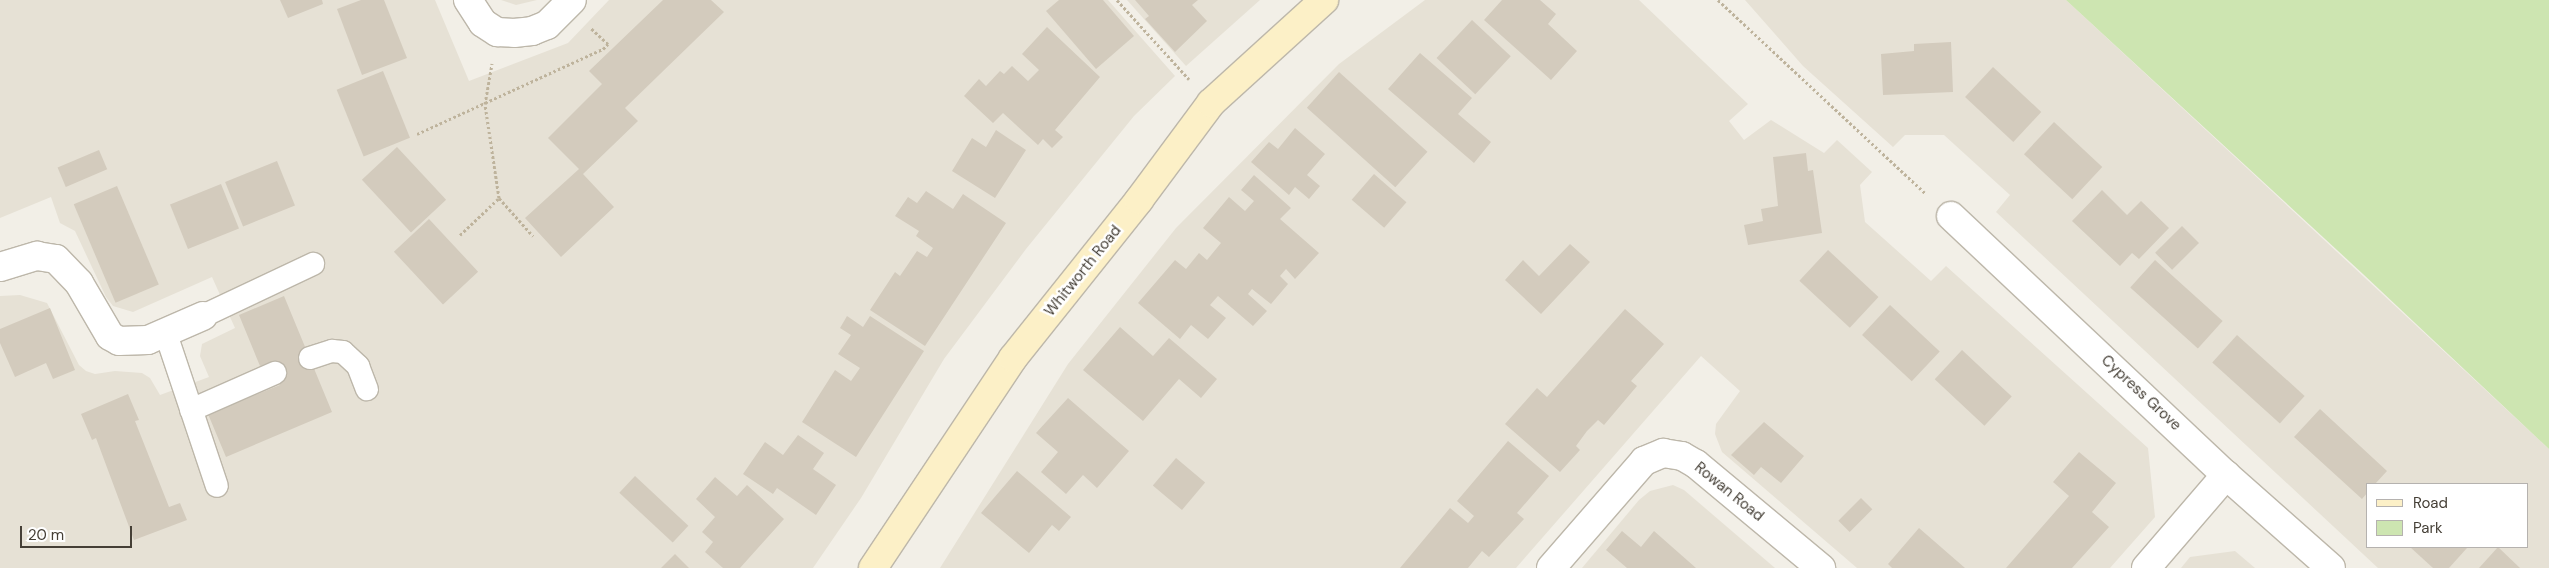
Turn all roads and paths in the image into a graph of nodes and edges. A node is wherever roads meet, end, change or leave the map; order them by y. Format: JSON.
{"nodes":[{"id":1,"x":468,"y":0,"type":"edge"},
{"id":2,"x":1118,"y":0,"type":"edge"},
{"id":3,"x":1324,"y":0,"type":"edge"},
{"id":4,"x":1718,"y":0,"type":"edge"},
{"id":5,"x":569,"y":3,"type":"edge"},
{"id":6,"x":497,"y":32,"type":"junction"},
{"id":7,"x":1210,"y":103,"type":"junction"},
{"id":8,"x":485,"y":104,"type":"junction"},
{"id":9,"x":417,"y":134,"type":"dead end"},
{"id":10,"x":498,"y":198,"type":"junction"},
{"id":11,"x":1951,"y":216,"type":"joint"},
{"id":12,"x":460,"y":235,"type":"dead end"},
{"id":13,"x":533,"y":236,"type":"dead end"},
{"id":14,"x":313,"y":264,"type":"dead end"},
{"id":15,"x":0,"y":267,"type":"edge"},
{"id":16,"x":203,"y":316,"type":"joint"},
{"id":17,"x":166,"y":334,"type":"junction"},
{"id":18,"x":310,"y":358,"type":"dead end"},
{"id":19,"x":274,"y":373,"type":"dead end"},
{"id":20,"x":367,"y":389,"type":"dead end"},
{"id":21,"x":191,"y":410,"type":"junction"},
{"id":22,"x":2226,"y":475,"type":"junction"},
{"id":23,"x":218,"y":486,"type":"dead end"},
{"id":24,"x":873,"y":568,"type":"edge"},
{"id":25,"x":1551,"y":568,"type":"edge"},
{"id":26,"x":1821,"y":568,"type":"edge"},
{"id":27,"x":2146,"y":568,"type":"edge"},
{"id":28,"x":2331,"y":568,"type":"edge"}],
"edges":[{"from":1,"to":6,"type":"street"},
{"from":2,"to":7,"type":"path"},
{"from":3,"to":7,"type":"main road","name":"Whitworth Road"},
{"from":4,"to":11,"type":"path"},
{"from":5,"to":6,"type":"street"},
{"from":5,"to":8,"type":"path"},
{"from":6,"to":8,"type":"path"},
{"from":7,"to":24,"type":"main road","name":"Whitworth Road"},
{"from":8,"to":9,"type":"path"},
{"from":8,"to":10,"type":"path"},
{"from":10,"to":12,"type":"path"},
{"from":10,"to":13,"type":"path"},
{"from":11,"to":22,"type":"street","name":"Cypress Grove"},
{"from":14,"to":16,"type":"lane"},
{"from":15,"to":17,"type":"street"},
{"from":16,"to":17,"type":"street"},
{"from":17,"to":21,"type":"lane"},
{"from":18,"to":20,"type":"lane"},
{"from":19,"to":21,"type":"lane"},
{"from":21,"to":23,"type":"lane"},
{"from":22,"to":27,"type":"street"},
{"from":22,"to":28,"type":"street","name":"Cypress Grove"},
{"from":25,"to":26,"type":"street","name":"Rowan Road"}]}
